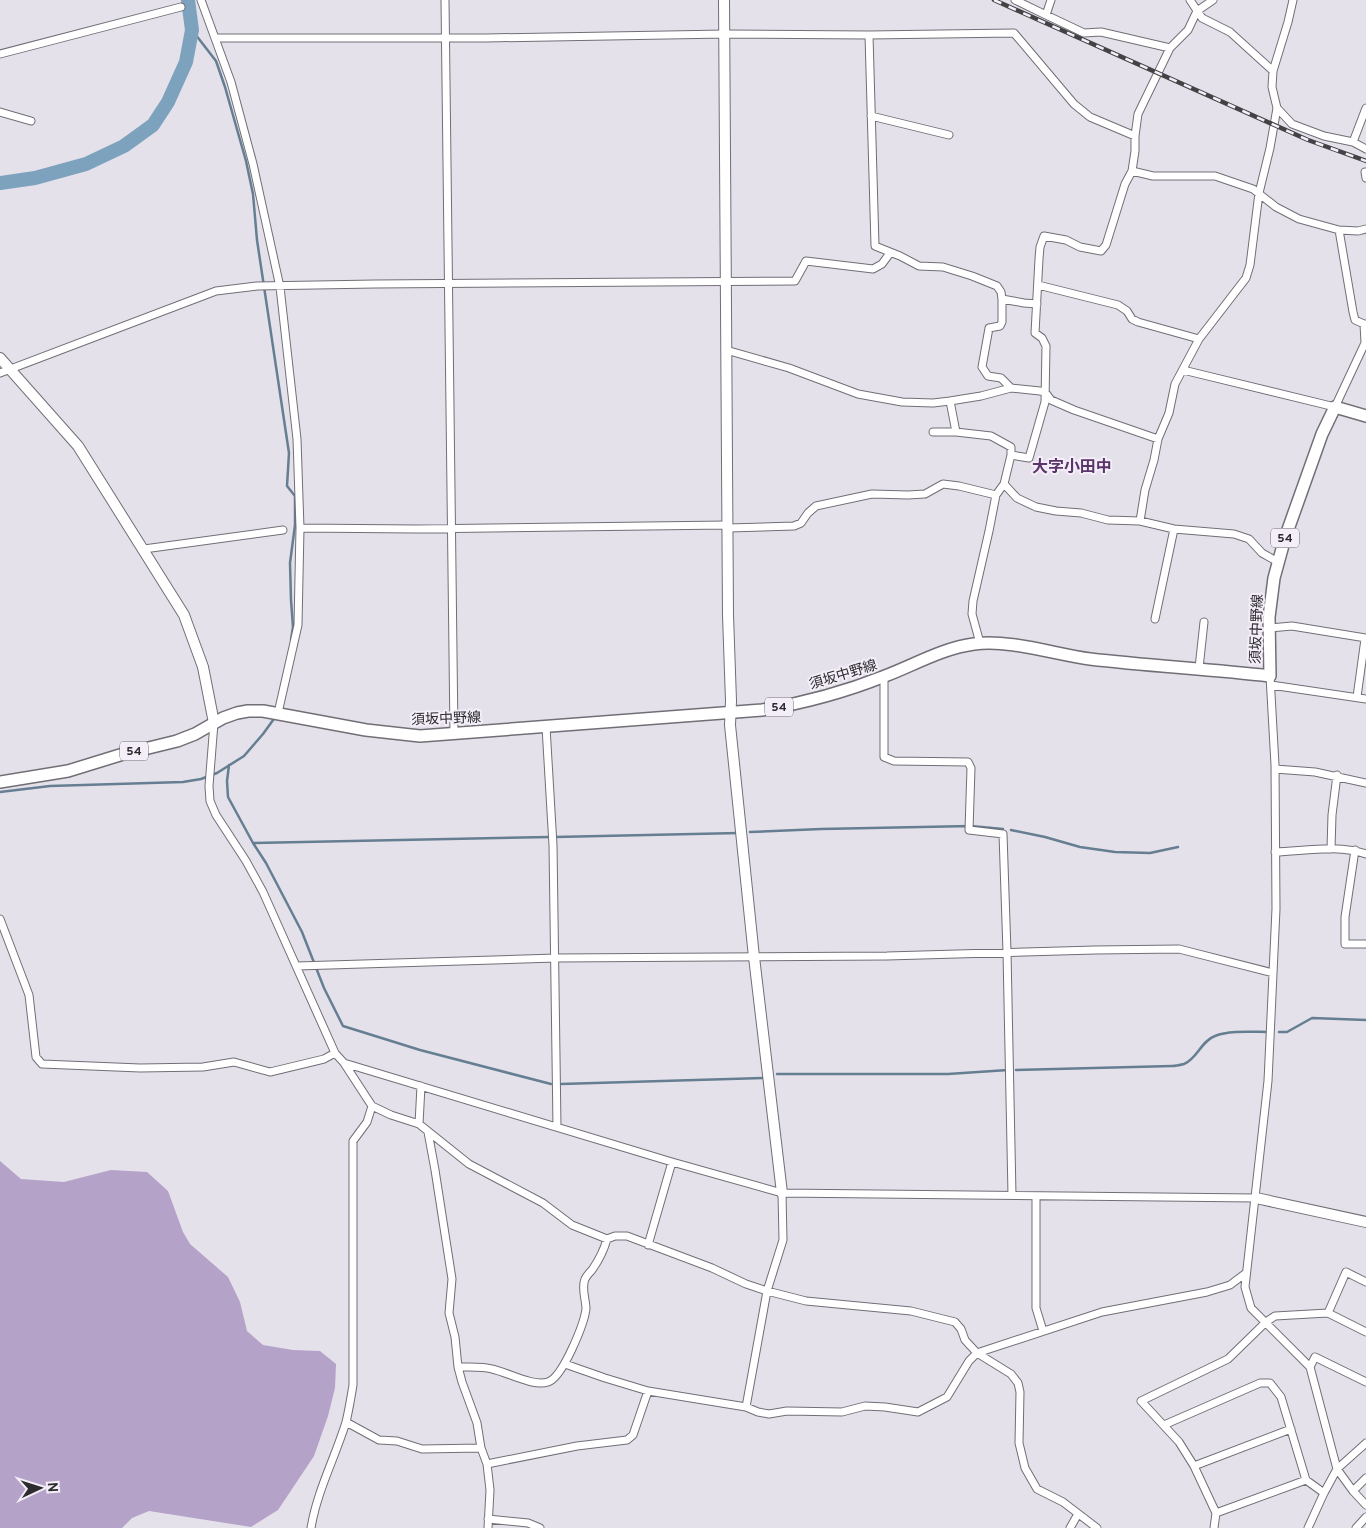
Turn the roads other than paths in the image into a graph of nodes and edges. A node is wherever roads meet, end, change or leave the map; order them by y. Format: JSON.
{"nodes":[{"id":1,"x":201,"y":0,"type":"edge"},
{"id":2,"x":445,"y":0,"type":"edge"},
{"id":3,"x":724,"y":0,"type":"edge"},
{"id":4,"x":1015,"y":0,"type":"edge"},
{"id":5,"x":1051,"y":0,"type":"edge"},
{"id":6,"x":1190,"y":0,"type":"edge"},
{"id":7,"x":1212,"y":0,"type":"edge"},
{"id":8,"x":1293,"y":0,"type":"edge"},
{"id":9,"x":181,"y":7,"type":"dead end"},
{"id":10,"x":1197,"y":11,"type":"junction"},
{"id":11,"x":1046,"y":15,"type":"junction"},
{"id":12,"x":725,"y":34,"type":"junction"},
{"id":13,"x":869,"y":35,"type":"junction"},
{"id":14,"x":216,"y":38,"type":"junction"},
{"id":15,"x":445,"y":38,"type":"junction"},
{"id":16,"x":1170,"y":48,"type":"junction"},
{"id":17,"x":0,"y":54,"type":"edge"},
{"id":18,"x":1273,"y":71,"type":"junction"},
{"id":19,"x":1277,"y":108,"type":"junction"},
{"id":20,"x":1366,"y":108,"type":"edge"},
{"id":21,"x":0,"y":112,"type":"edge"},
{"id":22,"x":871,"y":116,"type":"junction"},
{"id":23,"x":31,"y":121,"type":"dead end"},
{"id":24,"x":949,"y":135,"type":"dead end"},
{"id":25,"x":1135,"y":136,"type":"junction"},
{"id":26,"x":1353,"y":142,"type":"junction"},
{"id":27,"x":1366,"y":149,"type":"edge"},
{"id":28,"x":1132,"y":171,"type":"junction"},
{"id":29,"x":1366,"y":172,"type":"edge"},
{"id":30,"x":1366,"y":178,"type":"edge"},
{"id":31,"x":1259,"y":193,"type":"junction"},
{"id":32,"x":1366,"y":229,"type":"edge"},
{"id":33,"x":1340,"y":230,"type":"junction"},
{"id":34,"x":890,"y":253,"type":"junction"},
{"id":35,"x":726,"y":282,"type":"junction"},
{"id":36,"x":448,"y":284,"type":"junction"},
{"id":37,"x":1038,"y":285,"type":"junction"},
{"id":38,"x":279,"y":286,"type":"junction"},
{"id":39,"x":1002,"y":299,"type":"junction"},
{"id":40,"x":1037,"y":304,"type":"junction"},
{"id":41,"x":1365,"y":324,"type":"edge"},
{"id":42,"x":1199,"y":339,"type":"junction"},
{"id":43,"x":726,"y":350,"type":"junction"},
{"id":44,"x":0,"y":358,"type":"edge"},
{"id":45,"x":10,"y":369,"type":"junction"},
{"id":46,"x":1182,"y":370,"type":"junction"},
{"id":47,"x":0,"y":373,"type":"edge"},
{"id":48,"x":1011,"y":388,"type":"junction"},
{"id":49,"x":1045,"y":392,"type":"junction"},
{"id":50,"x":950,"y":401,"type":"junction"},
{"id":51,"x":1335,"y":407,"type":"junction"},
{"id":52,"x":1366,"y":416,"type":"edge"},
{"id":53,"x":933,"y":432,"type":"dead end"},
{"id":54,"x":956,"y":432,"type":"junction"},
{"id":55,"x":1158,"y":439,"type":"junction"},
{"id":56,"x":1011,"y":456,"type":"junction"},
{"id":57,"x":1004,"y":484,"type":"junction"},
{"id":58,"x":996,"y":495,"type":"junction"},
{"id":59,"x":1140,"y":521,"type":"junction"},
{"id":60,"x":728,"y":527,"type":"junction"},
{"id":61,"x":300,"y":528,"type":"junction"},
{"id":62,"x":1174,"y":528,"type":"junction"},
{"id":63,"x":450,"y":529,"type":"junction"},
{"id":64,"x":283,"y":530,"type":"dead end"},
{"id":65,"x":144,"y":550,"type":"junction"},
{"id":66,"x":1278,"y":562,"type":"junction"},
{"id":67,"x":1155,"y":619,"type":"dead end"},
{"id":68,"x":1204,"y":622,"type":"dead end"},
{"id":69,"x":1269,"y":628,"type":"junction"},
{"id":70,"x":1365,"y":638,"type":"edge"},
{"id":71,"x":980,"y":643,"type":"junction"},
{"id":72,"x":1199,"y":668,"type":"junction"},
{"id":73,"x":884,"y":677,"type":"junction"},
{"id":74,"x":1271,"y":680,"type":"junction"},
{"id":75,"x":1356,"y":697,"type":"junction"},
{"id":76,"x":1366,"y":699,"type":"edge"},
{"id":77,"x":278,"y":713,"type":"junction"},
{"id":78,"x":730,"y":713,"type":"junction"},
{"id":79,"x":214,"y":723,"type":"junction"},
{"id":80,"x":546,"y":727,"type":"junction"},
{"id":81,"x":454,"y":734,"type":"junction"},
{"id":82,"x":1275,"y":769,"type":"junction"},
{"id":83,"x":1337,"y":775,"type":"junction"},
{"id":84,"x":0,"y":782,"type":"edge"},
{"id":85,"x":1366,"y":783,"type":"edge"},
{"id":86,"x":1331,"y":849,"type":"junction"},
{"id":87,"x":1355,"y":850,"type":"junction"},
{"id":88,"x":1275,"y":852,"type":"junction"},
{"id":89,"x":1366,"y":854,"type":"edge"},
{"id":90,"x":0,"y":919,"type":"edge"},
{"id":91,"x":1366,"y":944,"type":"edge"},
{"id":92,"x":1007,"y":952,"type":"junction"},
{"id":93,"x":754,"y":957,"type":"junction"},
{"id":94,"x":556,"y":958,"type":"junction"},
{"id":95,"x":297,"y":966,"type":"junction"},
{"id":96,"x":1273,"y":973,"type":"junction"},
{"id":97,"x":335,"y":1053,"type":"junction"},
{"id":98,"x":344,"y":1063,"type":"junction"},
{"id":99,"x":422,"y":1086,"type":"junction"},
{"id":100,"x":372,"y":1106,"type":"junction"},
{"id":101,"x":419,"y":1124,"type":"junction"},
{"id":102,"x":557,"y":1127,"type":"junction"},
{"id":103,"x":428,"y":1132,"type":"junction"},
{"id":104,"x":672,"y":1162,"type":"junction"},
{"id":105,"x":782,"y":1193,"type":"junction"},
{"id":106,"x":1012,"y":1195,"type":"junction"},
{"id":107,"x":1036,"y":1196,"type":"junction"},
{"id":108,"x":1256,"y":1198,"type":"junction"},
{"id":109,"x":1366,"y":1222,"type":"edge"},
{"id":110,"x":606,"y":1238,"type":"junction"},
{"id":111,"x":648,"y":1245,"type":"junction"},
{"id":112,"x":1246,"y":1273,"type":"junction"},
{"id":113,"x":1366,"y":1282,"type":"edge"},
{"id":114,"x":767,"y":1291,"type":"junction"},
{"id":115,"x":1328,"y":1313,"type":"junction"},
{"id":116,"x":1266,"y":1322,"type":"junction"},
{"id":117,"x":1043,"y":1331,"type":"junction"},
{"id":118,"x":1366,"y":1332,"type":"edge"},
{"id":119,"x":977,"y":1353,"type":"junction"},
{"id":120,"x":566,"y":1364,"type":"junction"},
{"id":121,"x":458,"y":1367,"type":"junction"},
{"id":122,"x":1310,"y":1367,"type":"junction"},
{"id":123,"x":1366,"y":1382,"type":"edge"},
{"id":124,"x":648,"y":1391,"type":"junction"},
{"id":125,"x":746,"y":1407,"type":"junction"},
{"id":126,"x":346,"y":1422,"type":"junction"},
{"id":127,"x":1164,"y":1425,"type":"junction"},
{"id":128,"x":1291,"y":1429,"type":"junction"},
{"id":129,"x":1366,"y":1443,"type":"edge"},
{"id":130,"x":481,"y":1448,"type":"junction"},
{"id":131,"x":487,"y":1464,"type":"junction"},
{"id":132,"x":1194,"y":1466,"type":"junction"},
{"id":133,"x":1337,"y":1469,"type":"junction"},
{"id":134,"x":1366,"y":1478,"type":"edge"},
{"id":135,"x":1306,"y":1480,"type":"junction"},
{"id":136,"x":1353,"y":1492,"type":"junction"},
{"id":137,"x":1324,"y":1493,"type":"junction"},
{"id":138,"x":1366,"y":1505,"type":"edge"},
{"id":139,"x":1216,"y":1513,"type":"junction"},
{"id":140,"x":1078,"y":1514,"type":"junction"},
{"id":141,"x":488,"y":1518,"type":"junction"},
{"id":142,"x":1366,"y":1518,"type":"edge"},
{"id":143,"x":311,"y":1528,"type":"edge"},
{"id":144,"x":488,"y":1528,"type":"edge"},
{"id":145,"x":540,"y":1528,"type":"edge"},
{"id":146,"x":1070,"y":1528,"type":"edge"},
{"id":147,"x":1097,"y":1528,"type":"edge"},
{"id":148,"x":1214,"y":1528,"type":"edge"},
{"id":149,"x":1308,"y":1528,"type":"edge"},
{"id":150,"x":1356,"y":1528,"type":"edge"}],
"edges":[{"from":1,"to":14,"type":"street"},
{"from":2,"to":15,"type":"street"},
{"from":3,"to":12,"type":"street"},
{"from":4,"to":11,"type":"street"},
{"from":5,"to":11,"type":"street"},
{"from":6,"to":10,"type":"street"},
{"from":7,"to":10,"type":"street"},
{"from":8,"to":18,"type":"street"},
{"from":9,"to":17,"type":"street"},
{"from":10,"to":16,"type":"street"},
{"from":10,"to":18,"type":"street"},
{"from":11,"to":16,"type":"street"},
{"from":12,"to":13,"type":"street"},
{"from":12,"to":15,"type":"street"},
{"from":12,"to":35,"type":"street"},
{"from":13,"to":22,"type":"street"},
{"from":13,"to":25,"type":"street"},
{"from":14,"to":15,"type":"street"},
{"from":14,"to":38,"type":"street"},
{"from":15,"to":36,"type":"street"},
{"from":16,"to":25,"type":"street"},
{"from":18,"to":19,"type":"street"},
{"from":19,"to":26,"type":"street"},
{"from":19,"to":31,"type":"street"},
{"from":20,"to":26,"type":"street"},
{"from":21,"to":23,"type":"street"},
{"from":22,"to":24,"type":"street"},
{"from":22,"to":34,"type":"street"},
{"from":25,"to":28,"type":"street"},
{"from":26,"to":27,"type":"street"},
{"from":28,"to":31,"type":"street"},
{"from":28,"to":37,"type":"street"},
{"from":29,"to":30,"type":"street"},
{"from":31,"to":33,"type":"street"},
{"from":31,"to":42,"type":"street"},
{"from":32,"to":33,"type":"street"},
{"from":33,"to":41,"type":"street"},
{"from":34,"to":35,"type":"street"},
{"from":34,"to":39,"type":"street"},
{"from":35,"to":36,"type":"street"},
{"from":35,"to":43,"type":"street"},
{"from":36,"to":38,"type":"street"},
{"from":36,"to":63,"type":"street"},
{"from":37,"to":40,"type":"street"},
{"from":37,"to":42,"type":"street"},
{"from":38,"to":45,"type":"street"},
{"from":38,"to":61,"type":"street"},
{"from":39,"to":40,"type":"street"},
{"from":39,"to":48,"type":"street"},
{"from":40,"to":49,"type":"street"},
{"from":41,"to":51,"type":"street"},
{"from":42,"to":46,"type":"street"},
{"from":43,"to":50,"type":"street"},
{"from":43,"to":60,"type":"street"},
{"from":44,"to":45,"type":"street"},
{"from":45,"to":47,"type":"street"},
{"from":45,"to":65,"type":"street"},
{"from":46,"to":51,"type":"street"},
{"from":46,"to":55,"type":"street"},
{"from":48,"to":49,"type":"street"},
{"from":48,"to":50,"type":"street"},
{"from":49,"to":55,"type":"street"},
{"from":49,"to":56,"type":"street"},
{"from":50,"to":54,"type":"street"},
{"from":51,"to":52,"type":"main road"},
{"from":51,"to":66,"type":"main road","name":"須坂中野線","number":"54"},
{"from":53,"to":54,"type":"street"},
{"from":54,"to":56,"type":"street"},
{"from":55,"to":59,"type":"street"},
{"from":56,"to":57,"type":"street"},
{"from":57,"to":58,"type":"street"},
{"from":57,"to":59,"type":"street"},
{"from":58,"to":60,"type":"street"},
{"from":58,"to":71,"type":"street"},
{"from":59,"to":62,"type":"street"},
{"from":60,"to":63,"type":"street"},
{"from":60,"to":78,"type":"street"},
{"from":61,"to":63,"type":"street"},
{"from":61,"to":77,"type":"street"},
{"from":62,"to":66,"type":"street"},
{"from":62,"to":67,"type":"street"},
{"from":63,"to":81,"type":"street"},
{"from":64,"to":65,"type":"street"},
{"from":65,"to":79,"type":"street"},
{"from":66,"to":69,"type":"main road","name":"須坂中野線","number":"54"},
{"from":68,"to":72,"type":"street"},
{"from":69,"to":70,"type":"street"},
{"from":69,"to":74,"type":"main road","name":"須坂中野線","number":"54"},
{"from":70,"to":75,"type":"street"},
{"from":71,"to":72,"type":"main road","name":"須坂中野線","number":"54"},
{"from":71,"to":73,"type":"main road","name":"須坂中野線","number":"54"},
{"from":72,"to":74,"type":"main road","name":"須坂中野線","number":"54"},
{"from":73,"to":78,"type":"main road","name":"須坂中野線","number":"54"},
{"from":73,"to":92,"type":"street"},
{"from":74,"to":75,"type":"street"},
{"from":74,"to":82,"type":"street"},
{"from":75,"to":76,"type":"street"},
{"from":77,"to":79,"type":"main road","name":"須坂中野線","number":"54"},
{"from":77,"to":81,"type":"main road","name":"須坂中野線","number":"54"},
{"from":78,"to":80,"type":"main road","name":"須坂中野線","number":"54"},
{"from":78,"to":93,"type":"street"},
{"from":79,"to":84,"type":"main road","name":"須坂中野線","number":"54"},
{"from":79,"to":95,"type":"street"},
{"from":80,"to":81,"type":"main road","name":"須坂中野線","number":"54"},
{"from":80,"to":94,"type":"street"},
{"from":82,"to":83,"type":"street"},
{"from":82,"to":88,"type":"street"},
{"from":83,"to":85,"type":"street"},
{"from":83,"to":86,"type":"street"},
{"from":86,"to":87,"type":"street"},
{"from":86,"to":88,"type":"street"},
{"from":87,"to":89,"type":"street"},
{"from":87,"to":91,"type":"street"},
{"from":88,"to":96,"type":"street"},
{"from":90,"to":97,"type":"street"},
{"from":92,"to":93,"type":"street"},
{"from":92,"to":96,"type":"street"},
{"from":92,"to":106,"type":"street"},
{"from":93,"to":94,"type":"street"},
{"from":93,"to":105,"type":"street"},
{"from":94,"to":95,"type":"street"},
{"from":94,"to":102,"type":"street"},
{"from":95,"to":97,"type":"street"},
{"from":96,"to":108,"type":"street"},
{"from":97,"to":98,"type":"street"},
{"from":98,"to":99,"type":"street"},
{"from":98,"to":100,"type":"street"},
{"from":99,"to":101,"type":"street"},
{"from":99,"to":102,"type":"street"},
{"from":100,"to":101,"type":"street"},
{"from":100,"to":126,"type":"street"},
{"from":101,"to":103,"type":"street"},
{"from":102,"to":104,"type":"street"},
{"from":103,"to":110,"type":"street"},
{"from":103,"to":121,"type":"street"},
{"from":104,"to":105,"type":"street"},
{"from":104,"to":111,"type":"street"},
{"from":105,"to":106,"type":"street"},
{"from":105,"to":114,"type":"street"},
{"from":106,"to":107,"type":"street"},
{"from":107,"to":108,"type":"street"},
{"from":107,"to":117,"type":"street"},
{"from":108,"to":109,"type":"street"},
{"from":108,"to":112,"type":"street"},
{"from":110,"to":111,"type":"street"},
{"from":110,"to":120,"type":"street"},
{"from":111,"to":114,"type":"street"},
{"from":112,"to":116,"type":"street"},
{"from":112,"to":117,"type":"street"},
{"from":113,"to":115,"type":"street"},
{"from":114,"to":119,"type":"street"},
{"from":114,"to":125,"type":"street"},
{"from":115,"to":116,"type":"street"},
{"from":115,"to":118,"type":"street"},
{"from":116,"to":122,"type":"street"},
{"from":116,"to":127,"type":"street"},
{"from":117,"to":119,"type":"street"},
{"from":119,"to":125,"type":"street"},
{"from":119,"to":140,"type":"street"},
{"from":120,"to":121,"type":"street"},
{"from":120,"to":124,"type":"street"},
{"from":121,"to":130,"type":"street"},
{"from":122,"to":123,"type":"street"},
{"from":122,"to":133,"type":"street"},
{"from":124,"to":125,"type":"street"},
{"from":124,"to":131,"type":"street"},
{"from":126,"to":130,"type":"street"},
{"from":126,"to":143,"type":"street"},
{"from":127,"to":128,"type":"street"},
{"from":127,"to":132,"type":"street"},
{"from":128,"to":132,"type":"street"},
{"from":128,"to":135,"type":"street"},
{"from":129,"to":133,"type":"street"},
{"from":130,"to":131,"type":"street"},
{"from":131,"to":141,"type":"street"},
{"from":132,"to":139,"type":"street"},
{"from":133,"to":136,"type":"street"},
{"from":133,"to":137,"type":"street"},
{"from":134,"to":136,"type":"street"},
{"from":135,"to":137,"type":"street"},
{"from":135,"to":139,"type":"street"},
{"from":136,"to":138,"type":"street"},
{"from":137,"to":149,"type":"street"},
{"from":139,"to":148,"type":"street"},
{"from":140,"to":146,"type":"street"},
{"from":140,"to":147,"type":"street"},
{"from":141,"to":144,"type":"street"},
{"from":141,"to":145,"type":"street"},
{"from":142,"to":150,"type":"street"}]}
